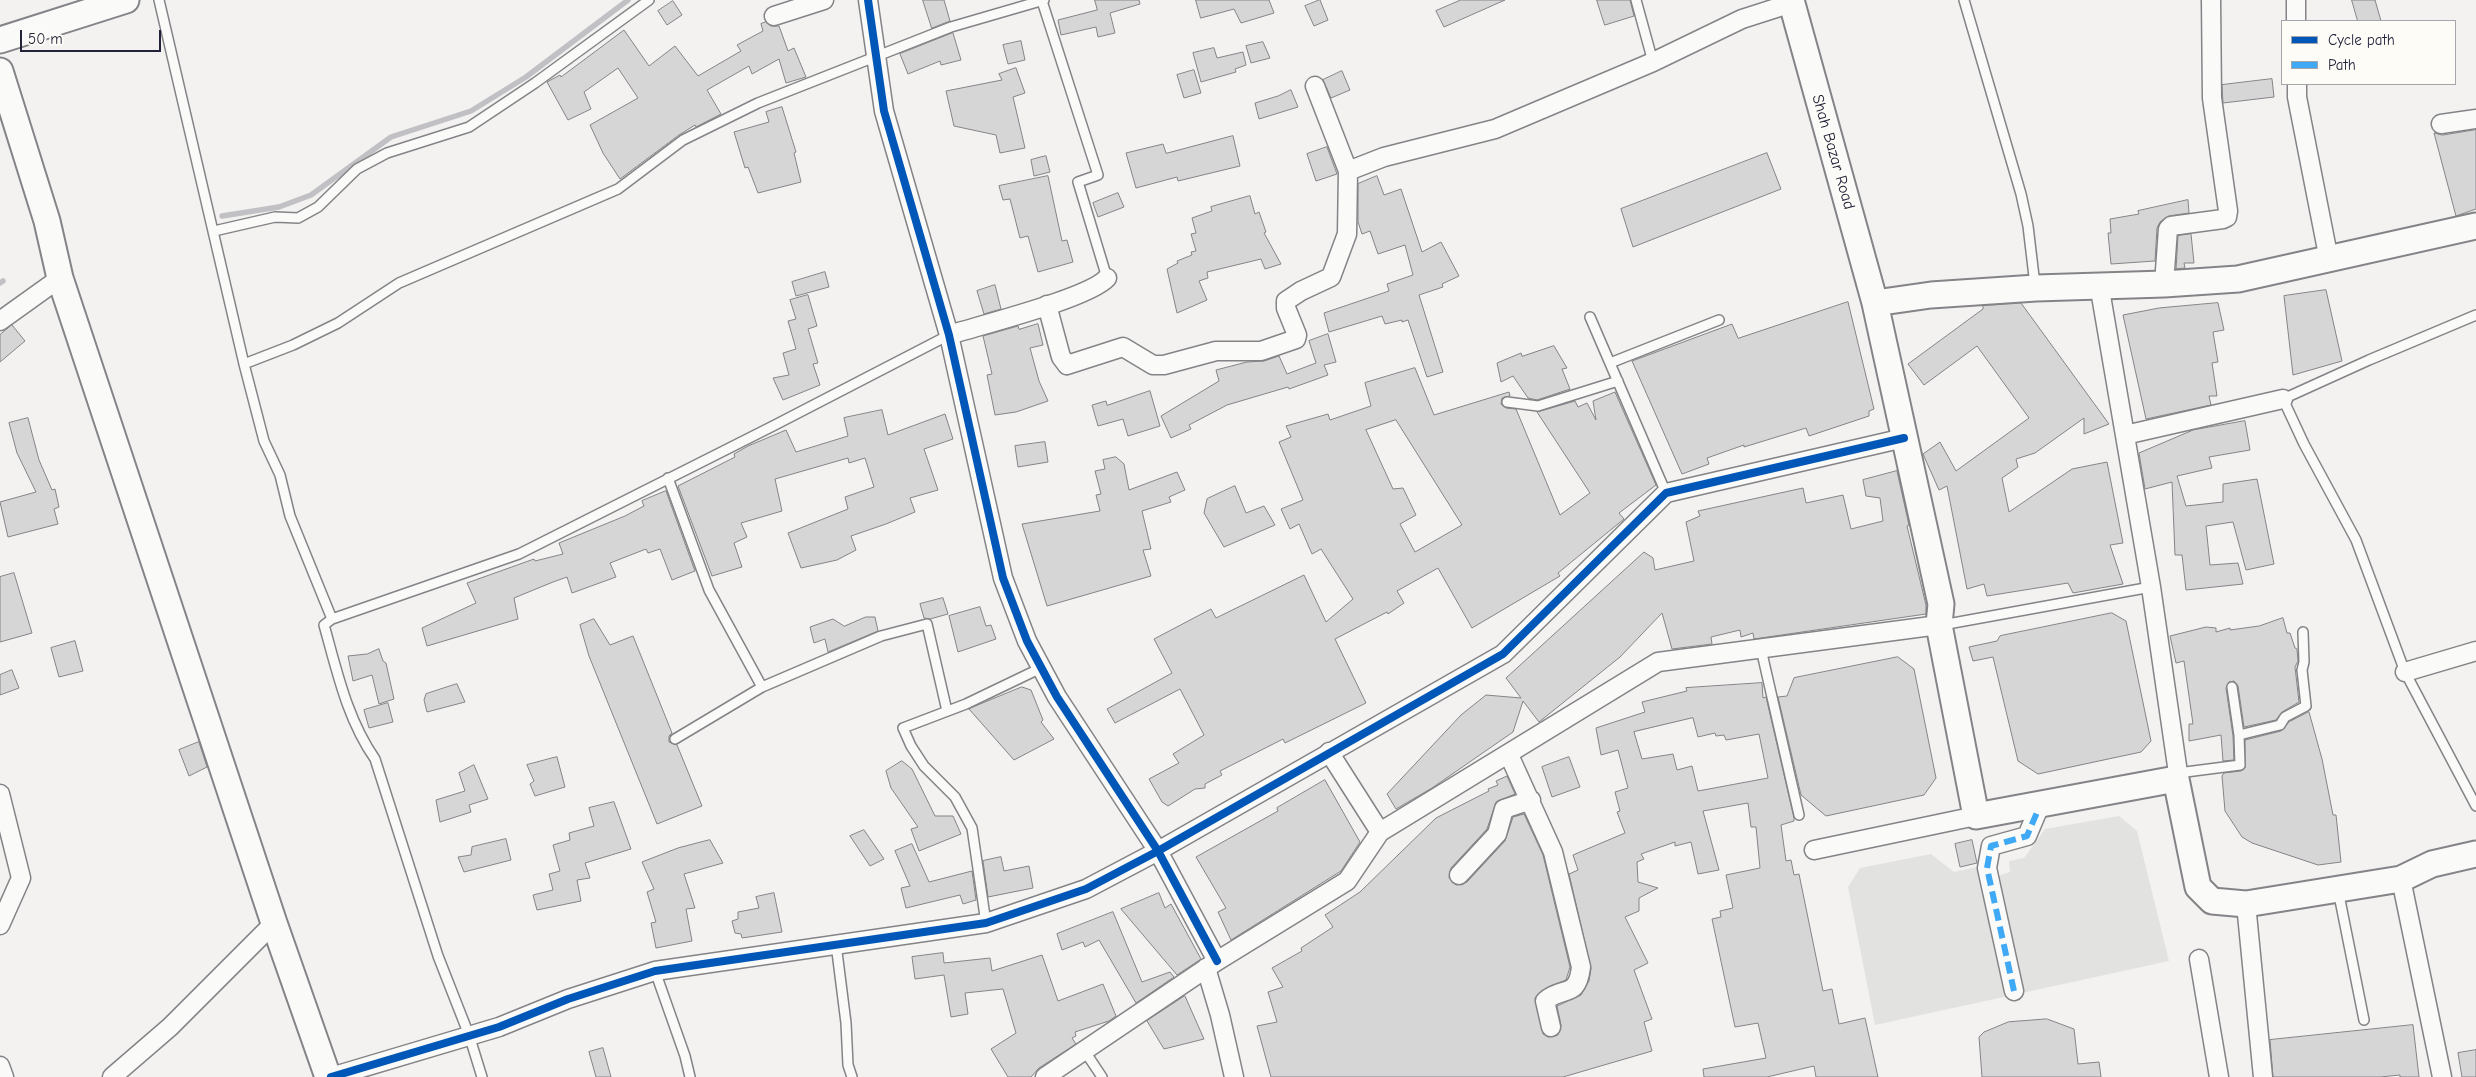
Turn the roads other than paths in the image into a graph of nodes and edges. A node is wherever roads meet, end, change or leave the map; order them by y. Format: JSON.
{"nodes":[{"id":1,"x":126,"y":0,"type":"edge"},
{"id":2,"x":160,"y":0,"type":"edge"},
{"id":3,"x":648,"y":0,"type":"edge"},
{"id":4,"x":824,"y":0,"type":"edge"},
{"id":5,"x":868,"y":0,"type":"edge"},
{"id":6,"x":1043,"y":0,"type":"edge"},
{"id":7,"x":1636,"y":0,"type":"edge"},
{"id":8,"x":1964,"y":0,"type":"edge"},
{"id":9,"x":2211,"y":0,"type":"edge"},
{"id":10,"x":2296,"y":0,"type":"edge"},
{"id":11,"x":1795,"y":1,"type":"edge"},
{"id":12,"x":774,"y":16,"type":"dead end"},
{"id":13,"x":2296,"y":20,"type":"edge"},
{"id":14,"x":0,"y":40,"type":"edge"},
{"id":15,"x":876,"y":56,"type":"junction"},
{"id":16,"x":1653,"y":62,"type":"junction"},
{"id":17,"x":0,"y":71,"type":"edge"},
{"id":18,"x":2297,"y":85,"type":"edge"},
{"id":19,"x":1315,"y":86,"type":"dead end"},
{"id":20,"x":2476,"y":119,"type":"edge"},
{"id":21,"x":2441,"y":124,"type":"dead end"},
{"id":22,"x":1348,"y":171,"type":"junction"},
{"id":23,"x":2476,"y":226,"type":"edge"},
{"id":24,"x":214,"y":231,"type":"junction"},
{"id":25,"x":2329,"y":260,"type":"junction"},
{"id":26,"x":60,"y":278,"type":"junction"},
{"id":27,"x":1107,"y":278,"type":"joint"},
{"id":28,"x":2099,"y":284,"type":"junction"},
{"id":29,"x":2164,"y":284,"type":"junction"},
{"id":30,"x":2036,"y":288,"type":"junction"},
{"id":31,"x":1875,"y":303,"type":"junction"},
{"id":32,"x":1047,"y":305,"type":"junction"},
{"id":33,"x":2476,"y":315,"type":"edge"},
{"id":34,"x":1590,"y":316,"type":"dead end"},
{"id":35,"x":1719,"y":320,"type":"dead end"},
{"id":36,"x":0,"y":321,"type":"edge"},
{"id":37,"x":949,"y":334,"type":"junction"},
{"id":38,"x":1610,"y":363,"type":"junction"},
{"id":39,"x":244,"y":364,"type":"junction"},
{"id":40,"x":1618,"y":381,"type":"junction"},
{"id":41,"x":2284,"y":399,"type":"junction"},
{"id":42,"x":1507,"y":402,"type":"dead end"},
{"id":43,"x":2125,"y":435,"type":"junction"},
{"id":44,"x":1904,"y":438,"type":"junction"},
{"id":45,"x":668,"y":478,"type":"junction"},
{"id":46,"x":1666,"y":492,"type":"junction"},
{"id":47,"x":2151,"y":587,"type":"junction"},
{"id":48,"x":332,"y":619,"type":"junction"},
{"id":49,"x":1939,"y":625,"type":"junction"},
{"id":50,"x":2303,"y":632,"type":"dead end"},
{"id":51,"x":1761,"y":649,"type":"junction"},
{"id":52,"x":2476,"y":651,"type":"edge"},
{"id":53,"x":1041,"y":668,"type":"junction"},
{"id":54,"x":2405,"y":672,"type":"junction"},
{"id":55,"x":762,"y":687,"type":"junction"},
{"id":56,"x":2232,"y":688,"type":"dead end"},
{"id":57,"x":947,"y":711,"type":"junction"},
{"id":58,"x":2239,"y":734,"type":"junction"},
{"id":59,"x":675,"y":739,"type":"dead end"},
{"id":60,"x":1329,"y":752,"type":"junction"},
{"id":61,"x":1509,"y":755,"type":"junction"},
{"id":62,"x":2177,"y":776,"type":"junction"},
{"id":63,"x":0,"y":794,"type":"edge"},
{"id":64,"x":1531,"y":800,"type":"junction"},
{"id":65,"x":2476,"y":806,"type":"edge"},
{"id":66,"x":2038,"y":810,"type":"dead end"},
{"id":67,"x":1799,"y":815,"type":"dead end"},
{"id":68,"x":1976,"y":816,"type":"junction"},
{"id":69,"x":1380,"y":832,"type":"junction"},
{"id":70,"x":1814,"y":850,"type":"dead end"},
{"id":71,"x":1158,"y":851,"type":"junction"},
{"id":72,"x":2476,"y":854,"type":"edge"},
{"id":73,"x":1458,"y":875,"type":"dead end"},
{"id":74,"x":2401,"y":879,"type":"junction"},
{"id":75,"x":2338,"y":889,"type":"junction"},
{"id":76,"x":2246,"y":904,"type":"junction"},
{"id":77,"x":274,"y":923,"type":"junction"},
{"id":78,"x":986,"y":923,"type":"junction"},
{"id":79,"x":0,"y":925,"type":"edge"},
{"id":80,"x":836,"y":944,"type":"junction"},
{"id":81,"x":2199,"y":959,"type":"dead end"},
{"id":82,"x":1211,"y":964,"type":"junction"},
{"id":83,"x":655,"y":971,"type":"junction"},
{"id":84,"x":2014,"y":991,"type":"dead end"},
{"id":85,"x":2364,"y":1020,"type":"dead end"},
{"id":86,"x":1550,"y":1027,"type":"dead end"},
{"id":87,"x":469,"y":1035,"type":"junction"},
{"id":88,"x":1084,"y":1050,"type":"junction"},
{"id":89,"x":0,"y":1066,"type":"edge"},
{"id":90,"x":4,"y":1077,"type":"edge"},
{"id":91,"x":112,"y":1077,"type":"edge"},
{"id":92,"x":328,"y":1077,"type":"edge"},
{"id":93,"x":332,"y":1077,"type":"edge"},
{"id":94,"x":482,"y":1077,"type":"edge"},
{"id":95,"x":690,"y":1077,"type":"edge"},
{"id":96,"x":852,"y":1077,"type":"edge"},
{"id":97,"x":1045,"y":1077,"type":"edge"},
{"id":98,"x":1102,"y":1077,"type":"edge"},
{"id":99,"x":1234,"y":1077,"type":"edge"},
{"id":100,"x":2220,"y":1077,"type":"edge"},
{"id":101,"x":2263,"y":1077,"type":"edge"},
{"id":102,"x":2442,"y":1077,"type":"edge"}],
"edges":[{"from":1,"to":14,"type":"main road"},
{"from":2,"to":24,"type":"lane"},
{"from":3,"to":24,"type":"lane"},
{"from":4,"to":12,"type":"street"},
{"from":5,"to":15,"type":"street"},
{"from":6,"to":15,"type":"lane"},
{"from":6,"to":27,"type":"lane"},
{"from":7,"to":16,"type":"lane"},
{"from":8,"to":30,"type":"lane"},
{"from":9,"to":29,"type":"street"},
{"from":10,"to":13,"type":"street"},
{"from":11,"to":16,"type":"street"},
{"from":11,"to":31,"type":"main road","name":"Shah Bazar Road"},
{"from":15,"to":37,"type":"street"},
{"from":15,"to":39,"type":"lane"},
{"from":16,"to":22,"type":"street"},
{"from":17,"to":26,"type":"main road"},
{"from":18,"to":25,"type":"street"},
{"from":19,"to":22,"type":"street"},
{"from":20,"to":21,"type":"street"},
{"from":22,"to":32,"type":"street"},
{"from":23,"to":25,"type":"main road"},
{"from":24,"to":39,"type":"lane"},
{"from":25,"to":29,"type":"main road"},
{"from":26,"to":36,"type":"street"},
{"from":26,"to":77,"type":"main road"},
{"from":27,"to":32,"type":"street"},
{"from":28,"to":29,"type":"main road"},
{"from":28,"to":30,"type":"main road"},
{"from":28,"to":43,"type":"street"},
{"from":30,"to":31,"type":"main road"},
{"from":31,"to":44,"type":"main road","name":"Shah Bazar Road"},
{"from":32,"to":37,"type":"street"},
{"from":33,"to":41,"type":"lane"},
{"from":34,"to":38,"type":"lane"},
{"from":35,"to":38,"type":"lane"},
{"from":37,"to":45,"type":"lane"},
{"from":37,"to":53,"type":"street"},
{"from":38,"to":40,"type":"lane"},
{"from":39,"to":48,"type":"lane"},
{"from":40,"to":42,"type":"lane"},
{"from":40,"to":46,"type":"lane"},
{"from":41,"to":43,"type":"street"},
{"from":41,"to":54,"type":"lane"},
{"from":43,"to":47,"type":"street"},
{"from":44,"to":46,"type":"street"},
{"from":44,"to":49,"type":"main road","name":"Shah Bazar Road"},
{"from":45,"to":48,"type":"lane"},
{"from":45,"to":55,"type":"lane"},
{"from":46,"to":60,"type":"street"},
{"from":47,"to":49,"type":"lane"},
{"from":47,"to":62,"type":"street"},
{"from":48,"to":87,"type":"lane"},
{"from":49,"to":51,"type":"street"},
{"from":49,"to":68,"type":"main road","name":"Shah Bazar Road"},
{"from":50,"to":58,"type":"lane"},
{"from":51,"to":61,"type":"street"},
{"from":51,"to":67,"type":"lane"},
{"from":52,"to":54,"type":"street"},
{"from":53,"to":57,"type":"lane"},
{"from":53,"to":71,"type":"street"},
{"from":54,"to":65,"type":"lane"},
{"from":55,"to":57,"type":"lane"},
{"from":55,"to":59,"type":"lane"},
{"from":56,"to":58,"type":"lane"},
{"from":57,"to":78,"type":"lane"},
{"from":58,"to":62,"type":"lane"},
{"from":60,"to":69,"type":"street"},
{"from":60,"to":71,"type":"street"},
{"from":61,"to":64,"type":"street"},
{"from":61,"to":69,"type":"street"},
{"from":62,"to":68,"type":"main road"},
{"from":62,"to":76,"type":"main road"},
{"from":63,"to":79,"type":"street"},
{"from":64,"to":73,"type":"street"},
{"from":64,"to":86,"type":"street"},
{"from":66,"to":84,"type":"street"},
{"from":68,"to":70,"type":"street"},
{"from":69,"to":82,"type":"street"},
{"from":71,"to":78,"type":"street"},
{"from":71,"to":82,"type":"street"},
{"from":72,"to":74,"type":"main road"},
{"from":74,"to":75,"type":"main road"},
{"from":74,"to":102,"type":"street"},
{"from":75,"to":76,"type":"main road"},
{"from":75,"to":85,"type":"lane"},
{"from":76,"to":101,"type":"street"},
{"from":77,"to":91,"type":"street"},
{"from":77,"to":92,"type":"main road"},
{"from":78,"to":80,"type":"street"},
{"from":80,"to":83,"type":"street"},
{"from":80,"to":96,"type":"lane"},
{"from":81,"to":100,"type":"street"},
{"from":82,"to":88,"type":"street"},
{"from":82,"to":99,"type":"street"},
{"from":83,"to":87,"type":"street"},
{"from":83,"to":95,"type":"lane"},
{"from":87,"to":93,"type":"street"},
{"from":87,"to":94,"type":"lane"},
{"from":88,"to":97,"type":"street"},
{"from":88,"to":98,"type":"lane"},
{"from":89,"to":90,"type":"street"}]}
